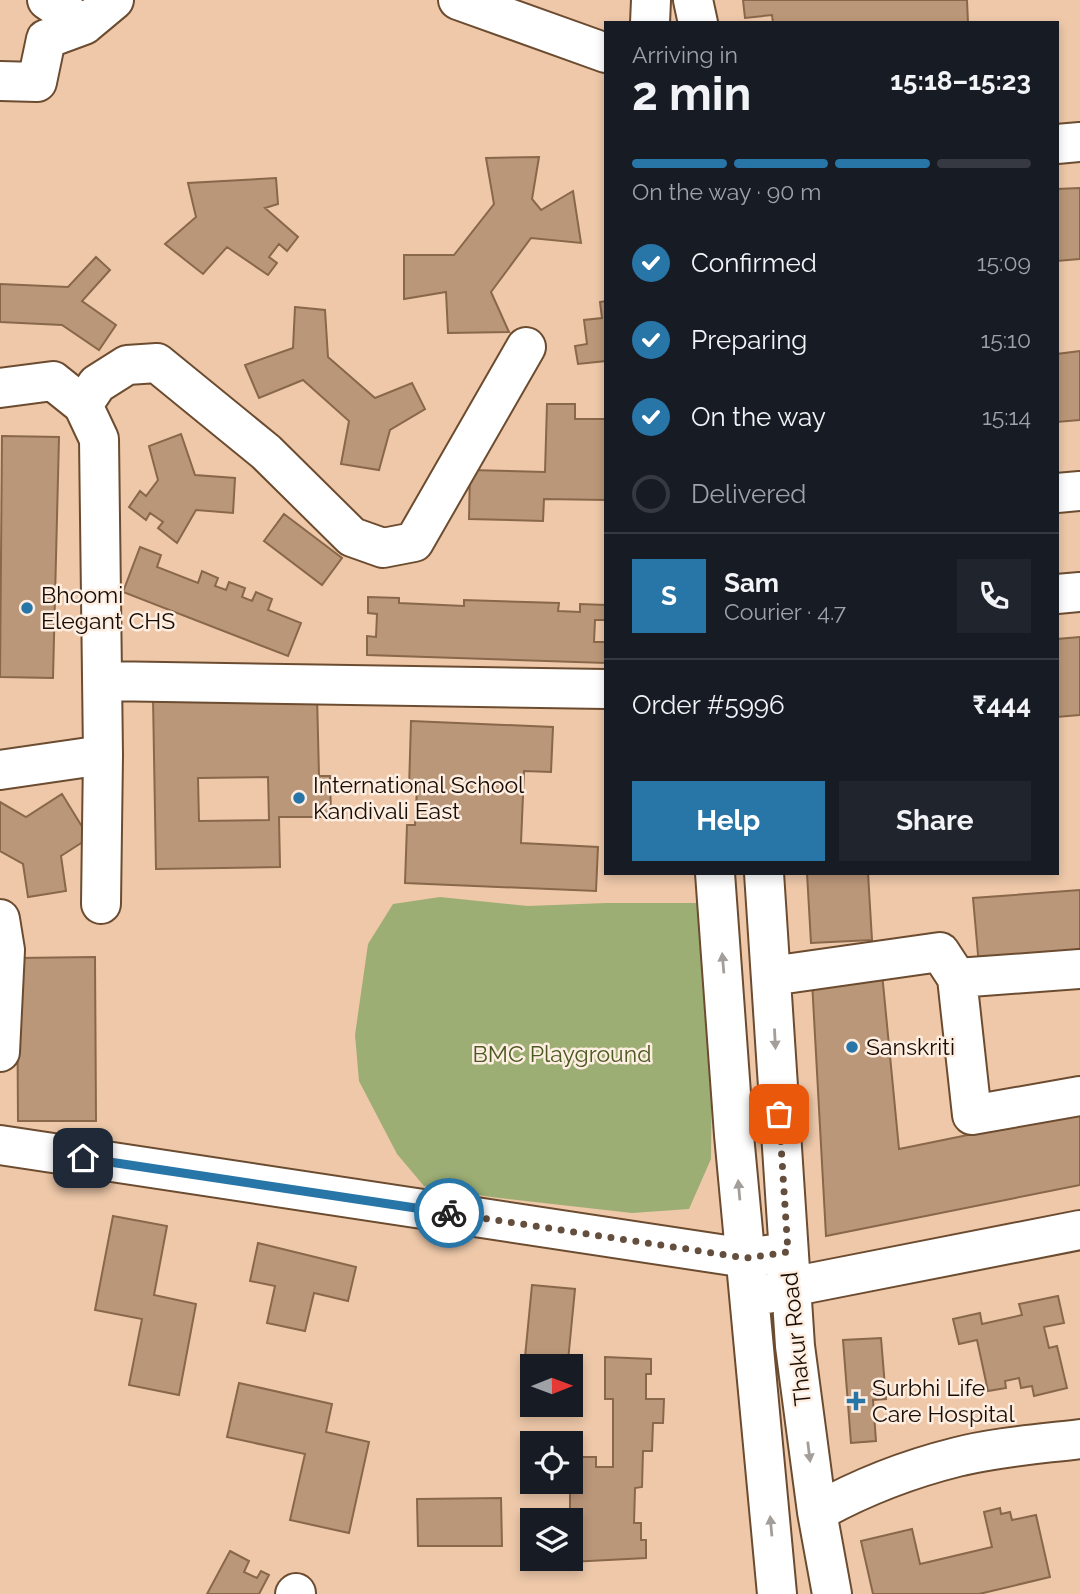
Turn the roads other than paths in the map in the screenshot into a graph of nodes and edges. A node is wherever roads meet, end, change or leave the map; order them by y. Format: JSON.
{"nodes":[{"id":1,"x":47,"y":0,"type":"edge"},
{"id":2,"x":114,"y":0,"type":"edge"},
{"id":3,"x":458,"y":0,"type":"edge"},
{"id":4,"x":652,"y":0,"type":"edge"},
{"id":5,"x":693,"y":0,"type":"edge"},
{"id":6,"x":650,"y":21,"type":"edge"},
{"id":7,"x":698,"y":21,"type":"edge"},
{"id":8,"x":84,"y":25,"type":"junction"},
{"id":9,"x":604,"y":52,"type":"edge"},
{"id":10,"x":0,"y":81,"type":"edge"},
{"id":11,"x":1080,"y":142,"type":"edge"},
{"id":12,"x":1059,"y":144,"type":"edge"},
{"id":13,"x":526,"y":347,"type":"dead end"},
{"id":14,"x":0,"y":388,"type":"edge"},
{"id":15,"x":83,"y":405,"type":"junction"},
{"id":16,"x":1080,"y":491,"type":"edge"},
{"id":17,"x":1059,"y":493,"type":"edge"},
{"id":18,"x":1080,"y":592,"type":"edge"},
{"id":19,"x":1059,"y":594,"type":"edge"},
{"id":20,"x":103,"y":681,"type":"junction"},
{"id":21,"x":604,"y":689,"type":"edge"},
{"id":22,"x":103,"y":755,"type":"junction"},
{"id":23,"x":0,"y":770,"type":"edge"},
{"id":24,"x":715,"y":875,"type":"edge"},
{"id":25,"x":764,"y":875,"type":"edge"},
{"id":26,"x":101,"y":904,"type":"dead end"},
{"id":27,"x":0,"y":919,"type":"edge"},
{"id":28,"x":1080,"y":969,"type":"edge"},
{"id":29,"x":771,"y":976,"type":"junction"},
{"id":30,"x":957,"y":978,"type":"junction"},
{"id":31,"x":0,"y":1052,"type":"edge"},
{"id":32,"x":1080,"y":1096,"type":"edge"},
{"id":33,"x":0,"y":1145,"type":"edge"},
{"id":34,"x":1080,"y":1230,"type":"edge"},
{"id":35,"x":746,"y":1258,"type":"junction"},
{"id":36,"x":789,"y":1270,"type":"junction"},
{"id":37,"x":749,"y":1300,"type":"junction"},
{"id":38,"x":1080,"y":1439,"type":"edge"},
{"id":39,"x":817,"y":1513,"type":"junction"},
{"id":40,"x":777,"y":1594,"type":"edge"},
{"id":41,"x":832,"y":1594,"type":"edge"}],
"edges":[{"from":1,"to":8,"type":"street"},
{"from":2,"to":8,"type":"street"},
{"from":3,"to":9,"type":"street"},
{"from":4,"to":6,"type":"street"},
{"from":5,"to":7,"type":"street"},
{"from":8,"to":10,"type":"street"},
{"from":11,"to":12,"type":"street"},
{"from":13,"to":15,"type":"street"},
{"from":14,"to":15,"type":"street"},
{"from":15,"to":20,"type":"street"},
{"from":16,"to":17,"type":"street"},
{"from":18,"to":19,"type":"street"},
{"from":20,"to":21,"type":"street"},
{"from":20,"to":22,"type":"street"},
{"from":22,"to":23,"type":"street"},
{"from":22,"to":26,"type":"street"},
{"from":35,"to":24,"type":"street","name":"Thakur Road","one_way":true},
{"from":25,"to":29,"type":"street","name":"Thakur Road"},
{"from":27,"to":31,"type":"street"},
{"from":28,"to":30,"type":"street"},
{"from":29,"to":30,"type":"street"},
{"from":29,"to":36,"type":"street","name":"Thakur Road","one_way":true},
{"from":30,"to":32,"type":"street"},
{"from":33,"to":35,"type":"street"},
{"from":34,"to":36,"type":"street"},
{"from":35,"to":36,"type":"street"},
{"from":35,"to":37,"type":"street","name":"Thakur Road"},
{"from":36,"to":37,"type":"street"},
{"from":36,"to":39,"type":"street","name":"Thakur Road","one_way":true},
{"from":40,"to":37,"type":"street","name":"Thakur Road","one_way":true},
{"from":38,"to":39,"type":"street"},
{"from":39,"to":41,"type":"street","name":"Thakur Road"}]}
